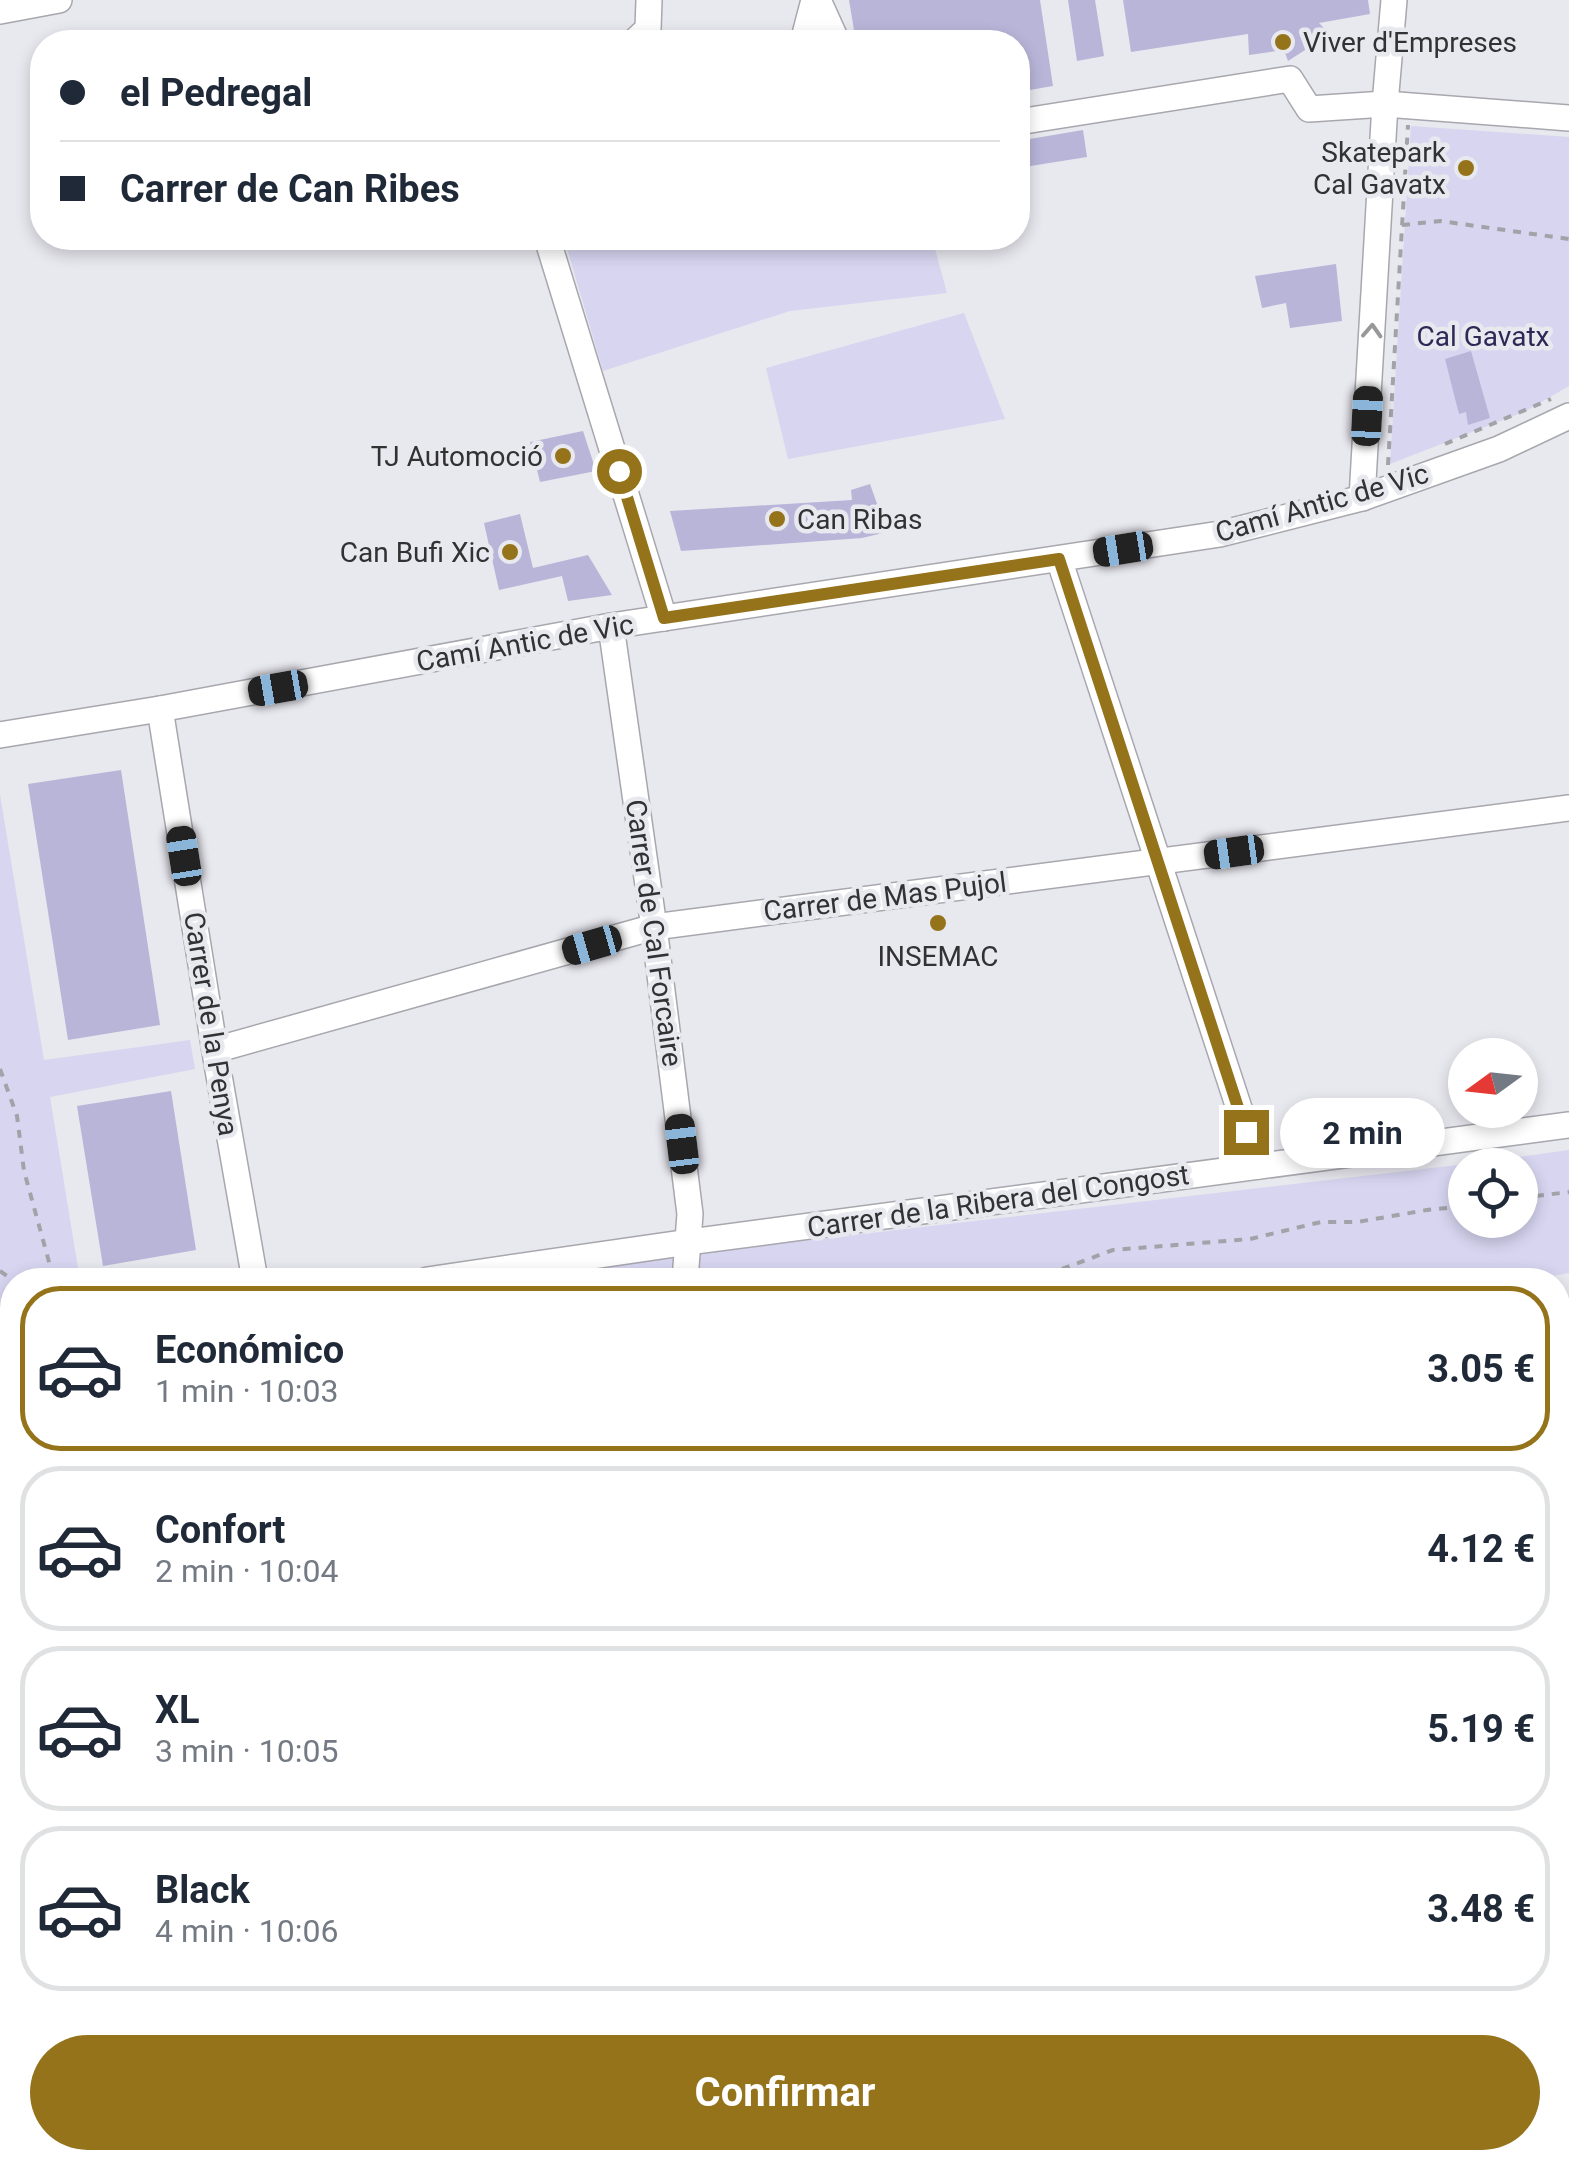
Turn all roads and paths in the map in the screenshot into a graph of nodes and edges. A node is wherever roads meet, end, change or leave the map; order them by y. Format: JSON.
{"nodes":[{"id":1,"x":59,"y":0,"type":"edge"},
{"id":2,"x":650,"y":0,"type":"edge"},
{"id":3,"x":816,"y":0,"type":"edge"},
{"id":4,"x":1394,"y":0,"type":"edge"},
{"id":5,"x":0,"y":11,"type":"edge"},
{"id":6,"x":648,"y":30,"type":"edge"},
{"id":7,"x":807,"y":30,"type":"edge"},
{"id":8,"x":832,"y":30,"type":"edge"},
{"id":9,"x":1384,"y":104,"type":"junction"},
{"id":10,"x":1569,"y":118,"type":"edge"},
{"id":11,"x":1030,"y":120,"type":"edge"},
{"id":12,"x":1408,"y":122,"type":"dead end"},
{"id":13,"x":1402,"y":225,"type":"junction"},
{"id":14,"x":1569,"y":239,"type":"edge"},
{"id":15,"x":551,"y":250,"type":"edge"},
{"id":16,"x":1564,"y":406,"type":"edge"},
{"id":17,"x":1438,"y":447,"type":"dead end"},
{"id":18,"x":1388,"y":467,"type":"dead end"},
{"id":19,"x":1362,"y":498,"type":"junction"},
{"id":20,"x":1059,"y":559,"type":"junction"},
{"id":21,"x":664,"y":618,"type":"junction"},
{"id":22,"x":611,"y":626,"type":"junction"},
{"id":23,"x":160,"y":709,"type":"junction"},
{"id":24,"x":0,"y":734,"type":"edge"},
{"id":25,"x":1569,"y":808,"type":"edge"},
{"id":26,"x":1158,"y":863,"type":"junction"},
{"id":27,"x":654,"y":927,"type":"junction"},
{"id":28,"x":215,"y":1050,"type":"junction"},
{"id":29,"x":0,"y":1069,"type":"edge"},
{"id":30,"x":1569,"y":1125,"type":"edge"},
{"id":31,"x":1258,"y":1166,"type":"junction"},
{"id":32,"x":1569,"y":1192,"type":"edge"},
{"id":33,"x":1538,"y":1196,"type":"edge"},
{"id":34,"x":1448,"y":1209,"type":"edge"},
{"id":35,"x":687,"y":1261,"type":"edge"},
{"id":36,"x":51,"y":1268,"type":"edge"},
{"id":37,"x":253,"y":1268,"type":"edge"},
{"id":38,"x":591,"y":1268,"type":"edge"},
{"id":39,"x":1065,"y":1268,"type":"edge"}],
"edges":[{"from":1,"to":5,"type":"street"},
{"from":2,"to":6,"type":"street"},
{"from":3,"to":7,"type":"street"},
{"from":3,"to":8,"type":"street"},
{"from":4,"to":9,"type":"street"},
{"from":9,"to":10,"type":"street"},
{"from":9,"to":11,"type":"street"},
{"from":19,"to":9,"type":"street","one_way":true},
{"from":12,"to":13,"type":"path"},
{"from":13,"to":14,"type":"path"},
{"from":13,"to":18,"type":"path"},
{"from":15,"to":21,"type":"street"},
{"from":16,"to":17,"type":"path"},
{"from":16,"to":19,"type":"street","name":"Camí Antic de Vic"},
{"from":19,"to":20,"type":"street","name":"Camí Antic de Vic"},
{"from":20,"to":21,"type":"street","name":"Camí Antic de Vic"},
{"from":20,"to":26,"type":"street"},
{"from":21,"to":22,"type":"street","name":"Camí Antic de Vic"},
{"from":22,"to":23,"type":"street","name":"Camí Antic de Vic"},
{"from":22,"to":27,"type":"street","name":"Carrer de Cal Forcaire"},
{"from":23,"to":24,"type":"street","name":"Camí Antic de Vic"},
{"from":23,"to":28,"type":"street","name":"Carrer de la Penya"},
{"from":25,"to":26,"type":"street","name":"Carrer de Mas Pujol"},
{"from":26,"to":27,"type":"street","name":"Carrer de Mas Pujol"},
{"from":26,"to":31,"type":"street"},
{"from":27,"to":28,"type":"street","name":"Carrer de Mas Pujol"},
{"from":27,"to":35,"type":"street","name":"Carrer de Cal Forcaire"},
{"from":28,"to":37,"type":"street","name":"Carrer de la Penya"},
{"from":29,"to":36,"type":"path"},
{"from":30,"to":31,"type":"street","name":"Carrer de la Ribera del Congost"},
{"from":31,"to":35,"type":"street","name":"Carrer de la Ribera del Congost"},
{"from":32,"to":33,"type":"path"},
{"from":34,"to":39,"type":"path"},
{"from":35,"to":38,"type":"street","name":"Carrer de la Ribera del Congost"}]}
